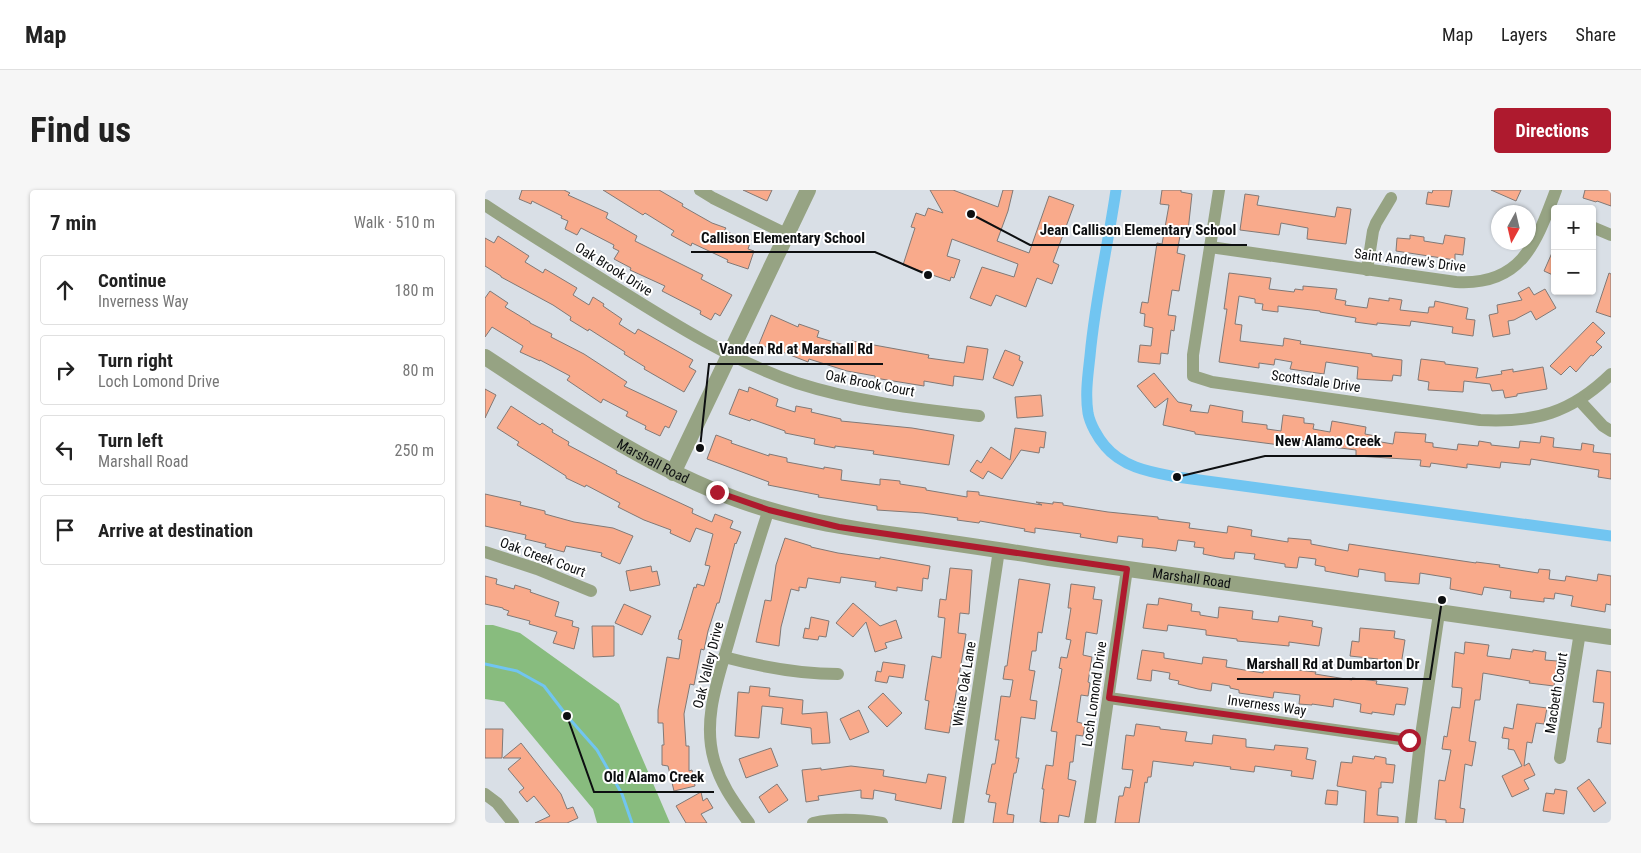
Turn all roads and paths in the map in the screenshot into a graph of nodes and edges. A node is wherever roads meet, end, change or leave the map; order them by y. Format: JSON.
{"nodes":[{"id":1,"x":700,"y":190,"type":"edge"},
{"id":2,"x":809,"y":190,"type":"edge"},
{"id":3,"x":1219,"y":190,"type":"edge"},
{"id":4,"x":1556,"y":190,"type":"edge"},
{"id":5,"x":1391,"y":198,"type":"dead end"},
{"id":6,"x":485,"y":205,"type":"edge"},
{"id":7,"x":1553,"y":205,"type":"edge"},
{"id":8,"x":1551,"y":212,"type":"edge"},
{"id":9,"x":1596,"y":229,"type":"edge"},
{"id":10,"x":787,"y":235,"type":"junction"},
{"id":11,"x":1611,"y":235,"type":"edge"},
{"id":12,"x":1210,"y":247,"type":"junction"},
{"id":13,"x":1367,"y":270,"type":"junction"},
{"id":14,"x":730,"y":356,"type":"junction"},
{"id":15,"x":485,"y":357,"type":"edge"},
{"id":16,"x":1611,"y":374,"type":"edge"},
{"id":17,"x":1579,"y":400,"type":"junction"},
{"id":18,"x":979,"y":416,"type":"dead end"},
{"id":19,"x":1611,"y":431,"type":"edge"},
{"id":20,"x":673,"y":473,"type":"junction"},
{"id":21,"x":769,"y":510,"type":"junction"},
{"id":22,"x":999,"y":550,"type":"junction"},
{"id":23,"x":485,"y":552,"type":"edge"},
{"id":24,"x":1127,"y":569,"type":"junction"},
{"id":25,"x":591,"y":591,"type":"dead end"},
{"id":26,"x":1439,"y":613,"type":"junction"},
{"id":27,"x":1580,"y":632,"type":"junction"},
{"id":28,"x":1611,"y":637,"type":"edge"},
{"id":29,"x":724,"y":656,"type":"junction"},
{"id":30,"x":838,"y":674,"type":"dead end"},
{"id":31,"x":1109,"y":698,"type":"junction"},
{"id":32,"x":1420,"y":742,"type":"junction"},
{"id":33,"x":1560,"y":758,"type":"dead end"},
{"id":34,"x":485,"y":794,"type":"edge"},
{"id":35,"x":513,"y":823,"type":"edge"},
{"id":36,"x":749,"y":823,"type":"edge"},
{"id":37,"x":813,"y":823,"type":"edge"},
{"id":38,"x":882,"y":823,"type":"edge"},
{"id":39,"x":958,"y":823,"type":"edge"},
{"id":40,"x":1090,"y":823,"type":"edge"},
{"id":41,"x":1411,"y":823,"type":"edge"}],
"edges":[{"from":1,"to":10,"type":"street"},
{"from":2,"to":10,"type":"street"},
{"from":3,"to":12,"type":"street","name":"Scottsdale Drive"},
{"from":4,"to":7,"type":"street","name":"Saint Andrew's Drive"},
{"from":5,"to":13,"type":"street"},
{"from":6,"to":14,"type":"street","name":"Oak Brook Drive"},
{"from":8,"to":13,"type":"street","name":"Saint Andrew's Drive"},
{"from":9,"to":11,"type":"street"},
{"from":10,"to":14,"type":"street"},
{"from":12,"to":13,"type":"street","name":"Saint Andrew's Drive"},
{"from":12,"to":17,"type":"street","name":"Scottsdale Drive"},
{"from":14,"to":18,"type":"street","name":"Oak Brook Court"},
{"from":14,"to":20,"type":"street"},
{"from":15,"to":20,"type":"street","name":"Marshall Road"},
{"from":16,"to":17,"type":"street","name":"Scottsdale Drive"},
{"from":17,"to":19,"type":"street"},
{"from":20,"to":21,"type":"street","name":"Marshall Road"},
{"from":21,"to":22,"type":"street","name":"Marshall Road"},
{"from":21,"to":29,"type":"street","name":"Oak Valley Drive"},
{"from":22,"to":24,"type":"street","name":"Marshall Road"},
{"from":22,"to":39,"type":"street","name":"White Oak Lane"},
{"from":23,"to":25,"type":"street","name":"Oak Creek Court"},
{"from":24,"to":26,"type":"street","name":"Marshall Road"},
{"from":24,"to":31,"type":"street","name":"Loch Lomond Drive"},
{"from":26,"to":27,"type":"street","name":"Marshall Road"},
{"from":26,"to":32,"type":"street"},
{"from":27,"to":28,"type":"street","name":"Marshall Road"},
{"from":27,"to":33,"type":"street","name":"Macbeth Court"},
{"from":29,"to":30,"type":"street"},
{"from":29,"to":36,"type":"street","name":"Oak Valley Drive"},
{"from":31,"to":32,"type":"street","name":"Inverness Way"},
{"from":31,"to":40,"type":"street","name":"Loch Lomond Drive"},
{"from":32,"to":41,"type":"street"},
{"from":34,"to":35,"type":"street"},
{"from":37,"to":38,"type":"street"}]}
